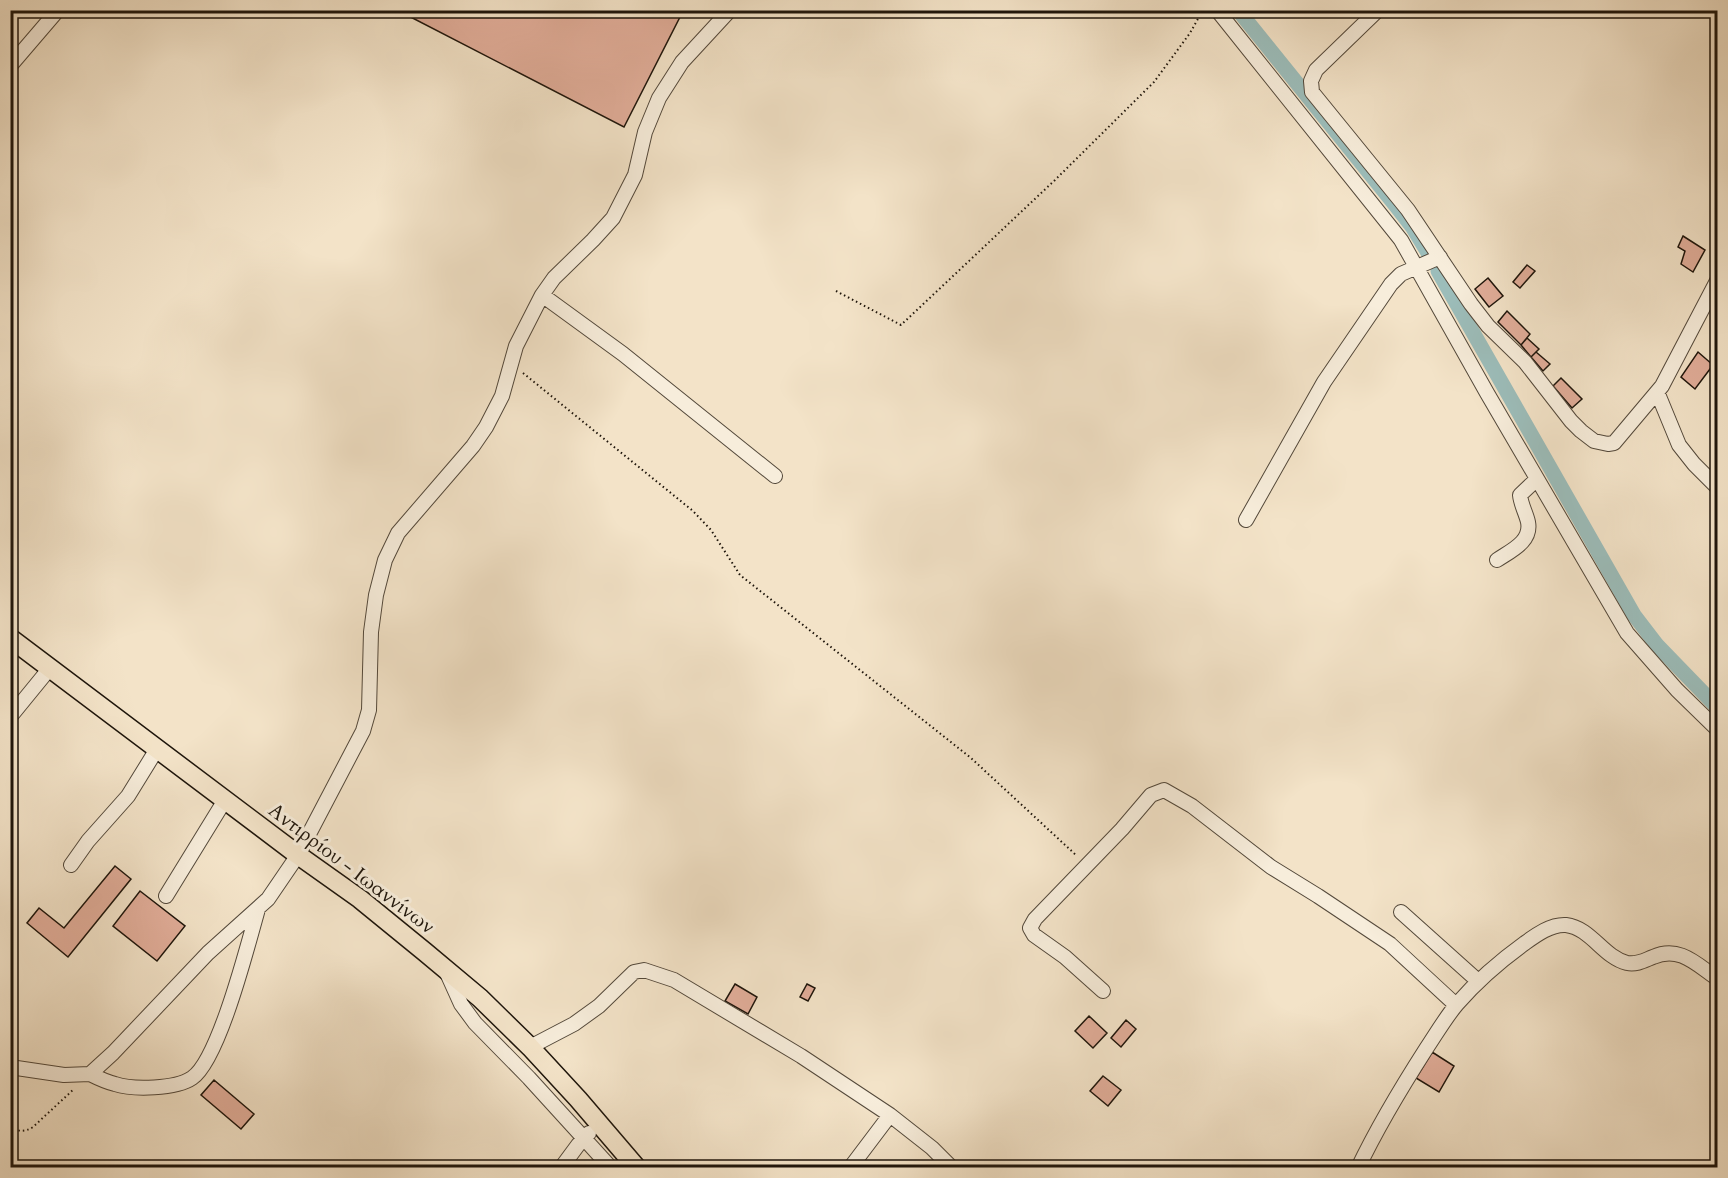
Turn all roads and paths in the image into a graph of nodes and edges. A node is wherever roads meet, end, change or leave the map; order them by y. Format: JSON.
{"nodes":[{"id":1,"x":58,"y":10,"type":"edge"},
{"id":2,"x":730,"y":10,"type":"edge"},
{"id":3,"x":1203,"y":10,"type":"edge"},
{"id":4,"x":1217,"y":10,"type":"edge"},
{"id":5,"x":1378,"y":10,"type":"edge"},
{"id":6,"x":10,"y":66,"type":"edge"},
{"id":7,"x":1440,"y":257,"type":"junction"},
{"id":8,"x":1416,"y":266,"type":"junction"},
{"id":9,"x":1718,"y":279,"type":"edge"},
{"id":10,"x":836,"y":291,"type":"dead end"},
{"id":11,"x":542,"y":295,"type":"junction"},
{"id":12,"x":510,"y":366,"type":"junction"},
{"id":13,"x":1658,"y":394,"type":"junction"},
{"id":14,"x":775,"y":476,"type":"dead end"},
{"id":15,"x":1537,"y":479,"type":"junction"},
{"id":16,"x":1718,"y":488,"type":"edge"},
{"id":17,"x":1246,"y":520,"type":"dead end"},
{"id":18,"x":1497,"y":560,"type":"dead end"},
{"id":19,"x":10,"y":638,"type":"edge"},
{"id":20,"x":50,"y":669,"type":"junction"},
{"id":21,"x":10,"y":717,"type":"edge"},
{"id":22,"x":1718,"y":730,"type":"edge"},
{"id":23,"x":157,"y":749,"type":"junction"},
{"id":24,"x":225,"y":800,"type":"junction"},
{"id":25,"x":298,"y":855,"type":"junction"},
{"id":26,"x":71,"y":865,"type":"dead end"},
{"id":27,"x":1087,"y":865,"type":"junction"},
{"id":28,"x":166,"y":896,"type":"dead end"},
{"id":29,"x":258,"y":909,"type":"junction"},
{"id":30,"x":1401,"y":912,"type":"dead end"},
{"id":31,"x":446,"y":969,"type":"junction"},
{"id":32,"x":1718,"y":979,"type":"edge"},
{"id":33,"x":1478,"y":981,"type":"junction"},
{"id":34,"x":1103,"y":990,"type":"dead end"},
{"id":35,"x":1456,"y":1005,"type":"junction"},
{"id":36,"x":530,"y":1047,"type":"junction"},
{"id":37,"x":10,"y":1067,"type":"edge"},
{"id":38,"x":90,"y":1074,"type":"junction"},
{"id":39,"x":890,"y":1115,"type":"junction"},
{"id":40,"x":600,"y":1124,"type":"junction"},
{"id":41,"x":10,"y":1127,"type":"edge"},
{"id":42,"x":584,"y":1138,"type":"junction"},
{"id":43,"x":561,"y":1167,"type":"edge"},
{"id":44,"x":611,"y":1167,"type":"edge"},
{"id":45,"x":637,"y":1167,"type":"edge"},
{"id":46,"x":850,"y":1167,"type":"edge"},
{"id":47,"x":952,"y":1167,"type":"edge"},
{"id":48,"x":1358,"y":1167,"type":"edge"}],
"edges":[{"from":1,"to":6,"type":"street"},
{"from":2,"to":11,"type":"street"},
{"from":3,"to":10,"type":"path"},
{"from":4,"to":8,"type":"street"},
{"from":5,"to":7,"type":"street"},
{"from":7,"to":8,"type":"street"},
{"from":7,"to":13,"type":"street"},
{"from":8,"to":15,"type":"street"},
{"from":8,"to":17,"type":"street"},
{"from":9,"to":13,"type":"street"},
{"from":11,"to":12,"type":"street"},
{"from":11,"to":14,"type":"street"},
{"from":12,"to":25,"type":"street"},
{"from":12,"to":27,"type":"path"},
{"from":13,"to":16,"type":"street"},
{"from":15,"to":18,"type":"street"},
{"from":15,"to":22,"type":"street"},
{"from":19,"to":20,"type":"main road","name":"Αντιρρίου - Ιωαννίνων"},
{"from":20,"to":21,"type":"street"},
{"from":20,"to":23,"type":"main road","name":"Αντιρρίου - Ιωαννίνων"},
{"from":23,"to":24,"type":"main road","name":"Αντιρρίου - Ιωαννίνων"},
{"from":23,"to":26,"type":"street"},
{"from":24,"to":25,"type":"main road","name":"Αντιρρίου - Ιωαννίνων"},
{"from":24,"to":28,"type":"street"},
{"from":25,"to":29,"type":"street"},
{"from":25,"to":31,"type":"main road","name":"Αντιρρίου - Ιωαννίνων"},
{"from":27,"to":34,"type":"street"},
{"from":27,"to":35,"type":"street"},
{"from":29,"to":38,"type":"street"},
{"from":29,"to":38,"type":"street"},
{"from":30,"to":33,"type":"street"},
{"from":31,"to":36,"type":"main road","name":"Αντιρρίου - Ιωαννίνων"},
{"from":31,"to":42,"type":"street"},
{"from":32,"to":33,"type":"street"},
{"from":33,"to":35,"type":"street"},
{"from":35,"to":48,"type":"street"},
{"from":36,"to":39,"type":"street"},
{"from":36,"to":40,"type":"main road","name":"Αντιρρίου - Ιωαννίνων"},
{"from":37,"to":38,"type":"street"},
{"from":38,"to":41,"type":"path"},
{"from":39,"to":46,"type":"street"},
{"from":39,"to":47,"type":"street"},
{"from":40,"to":42,"type":"street"},
{"from":40,"to":45,"type":"main road","name":"Αντιρρίου - Ιωαννίνων"},
{"from":42,"to":43,"type":"street"},
{"from":42,"to":44,"type":"street"}]}
